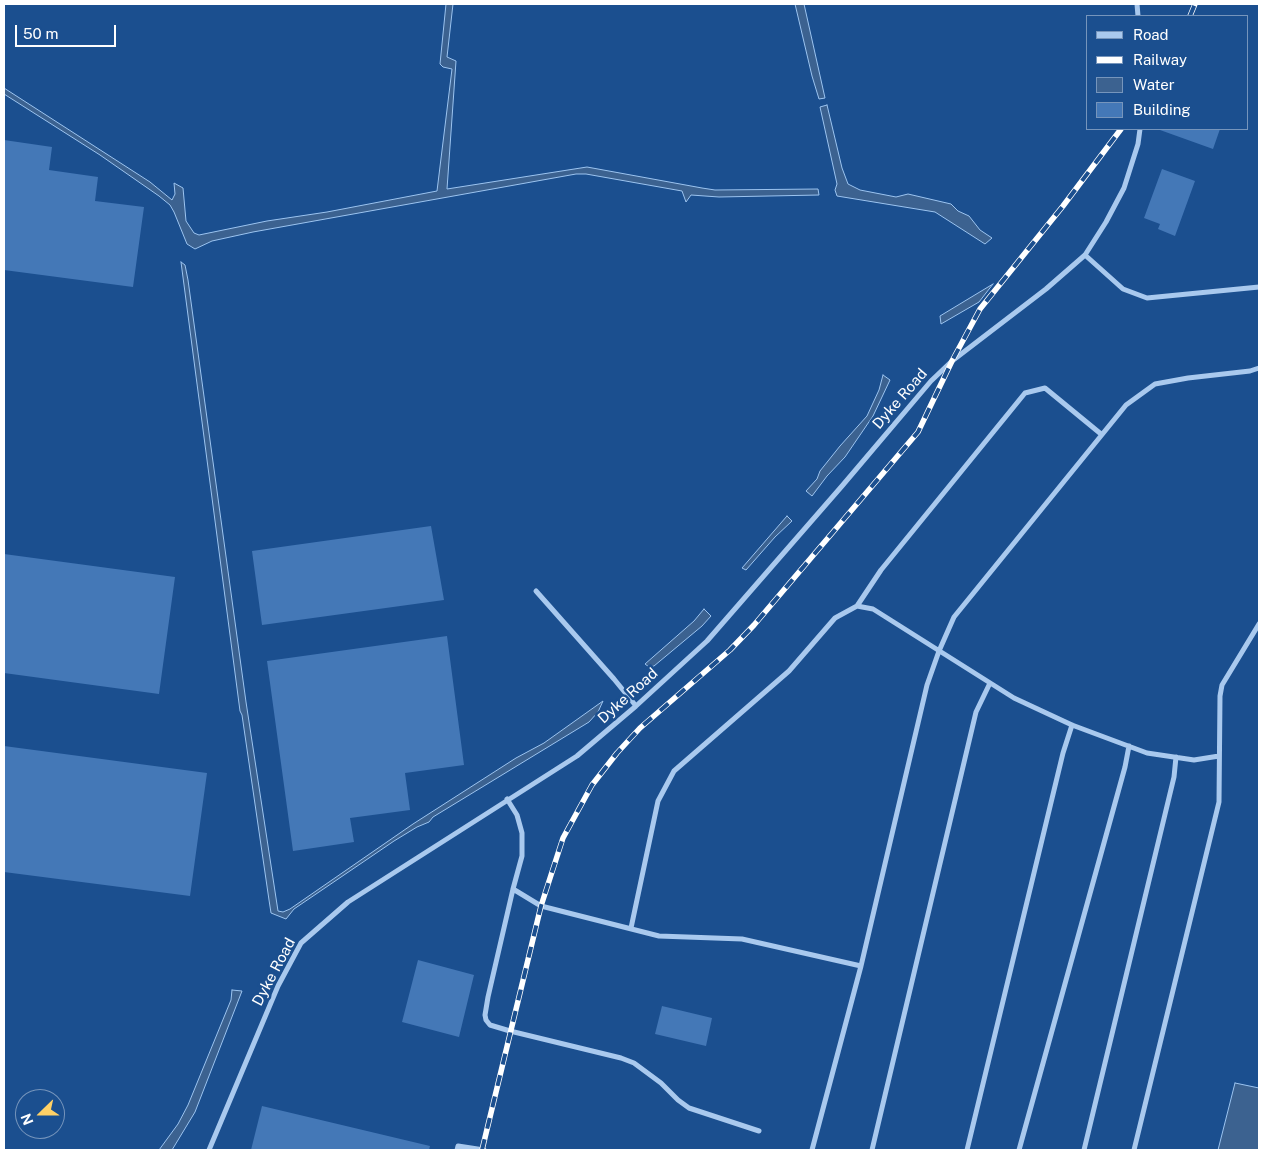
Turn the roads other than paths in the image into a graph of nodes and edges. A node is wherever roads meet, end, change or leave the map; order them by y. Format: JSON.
{"nodes":[{"id":1,"x":1140,"y":130,"type":"edge"},
{"id":2,"x":1085,"y":255,"type":"junction"},
{"id":3,"x":1259,"y":287,"type":"edge"},
{"id":4,"x":1259,"y":368,"type":"edge"},
{"id":5,"x":1101,"y":434,"type":"junction"},
{"id":6,"x":536,"y":591,"type":"dead end"},
{"id":7,"x":857,"y":606,"type":"junction"},
{"id":8,"x":1259,"y":624,"type":"edge"},
{"id":9,"x":939,"y":651,"type":"junction"},
{"id":10,"x":990,"y":683,"type":"junction"},
{"id":11,"x":636,"y":706,"type":"junction"},
{"id":12,"x":1072,"y":725,"type":"junction"},
{"id":13,"x":1129,"y":746,"type":"junction"},
{"id":14,"x":1219,"y":756,"type":"junction"},
{"id":15,"x":1176,"y":757,"type":"junction"},
{"id":16,"x":507,"y":799,"type":"junction"},
{"id":17,"x":513,"y":889,"type":"junction"},
{"id":18,"x":631,"y":928,"type":"junction"},
{"id":19,"x":860,"y":966,"type":"junction"},
{"id":20,"x":759,"y":1131,"type":"dead end"},
{"id":21,"x":209,"y":1150,"type":"edge"},
{"id":22,"x":457,"y":1150,"type":"edge"},
{"id":23,"x":484,"y":1150,"type":"edge"},
{"id":24,"x":812,"y":1150,"type":"edge"},
{"id":25,"x":872,"y":1150,"type":"edge"},
{"id":26,"x":967,"y":1150,"type":"edge"},
{"id":27,"x":1019,"y":1150,"type":"edge"},
{"id":28,"x":1084,"y":1150,"type":"edge"},
{"id":29,"x":1134,"y":1150,"type":"edge"}],
"edges":[{"from":1,"to":2,"type":"street","name":"Dyke Road"},
{"from":2,"to":3,"type":"street"},
{"from":2,"to":11,"type":"street","name":"Dyke Road"},
{"from":4,"to":5,"type":"street"},
{"from":5,"to":7,"type":"street"},
{"from":5,"to":9,"type":"street"},
{"from":6,"to":11,"type":"street"},
{"from":7,"to":9,"type":"street"},
{"from":7,"to":18,"type":"street"},
{"from":8,"to":14,"type":"street"},
{"from":9,"to":10,"type":"street"},
{"from":9,"to":19,"type":"street"},
{"from":10,"to":12,"type":"street"},
{"from":10,"to":25,"type":"street"},
{"from":11,"to":16,"type":"street","name":"Dyke Road"},
{"from":12,"to":13,"type":"street"},
{"from":12,"to":26,"type":"street"},
{"from":13,"to":15,"type":"street"},
{"from":13,"to":27,"type":"street"},
{"from":14,"to":15,"type":"street"},
{"from":14,"to":29,"type":"street"},
{"from":15,"to":28,"type":"street"},
{"from":16,"to":17,"type":"street"},
{"from":16,"to":21,"type":"street","name":"Dyke Road"},
{"from":17,"to":18,"type":"street"},
{"from":17,"to":20,"type":"street"},
{"from":18,"to":19,"type":"street"},
{"from":19,"to":24,"type":"street"},
{"from":22,"to":23,"type":"street"}]}
